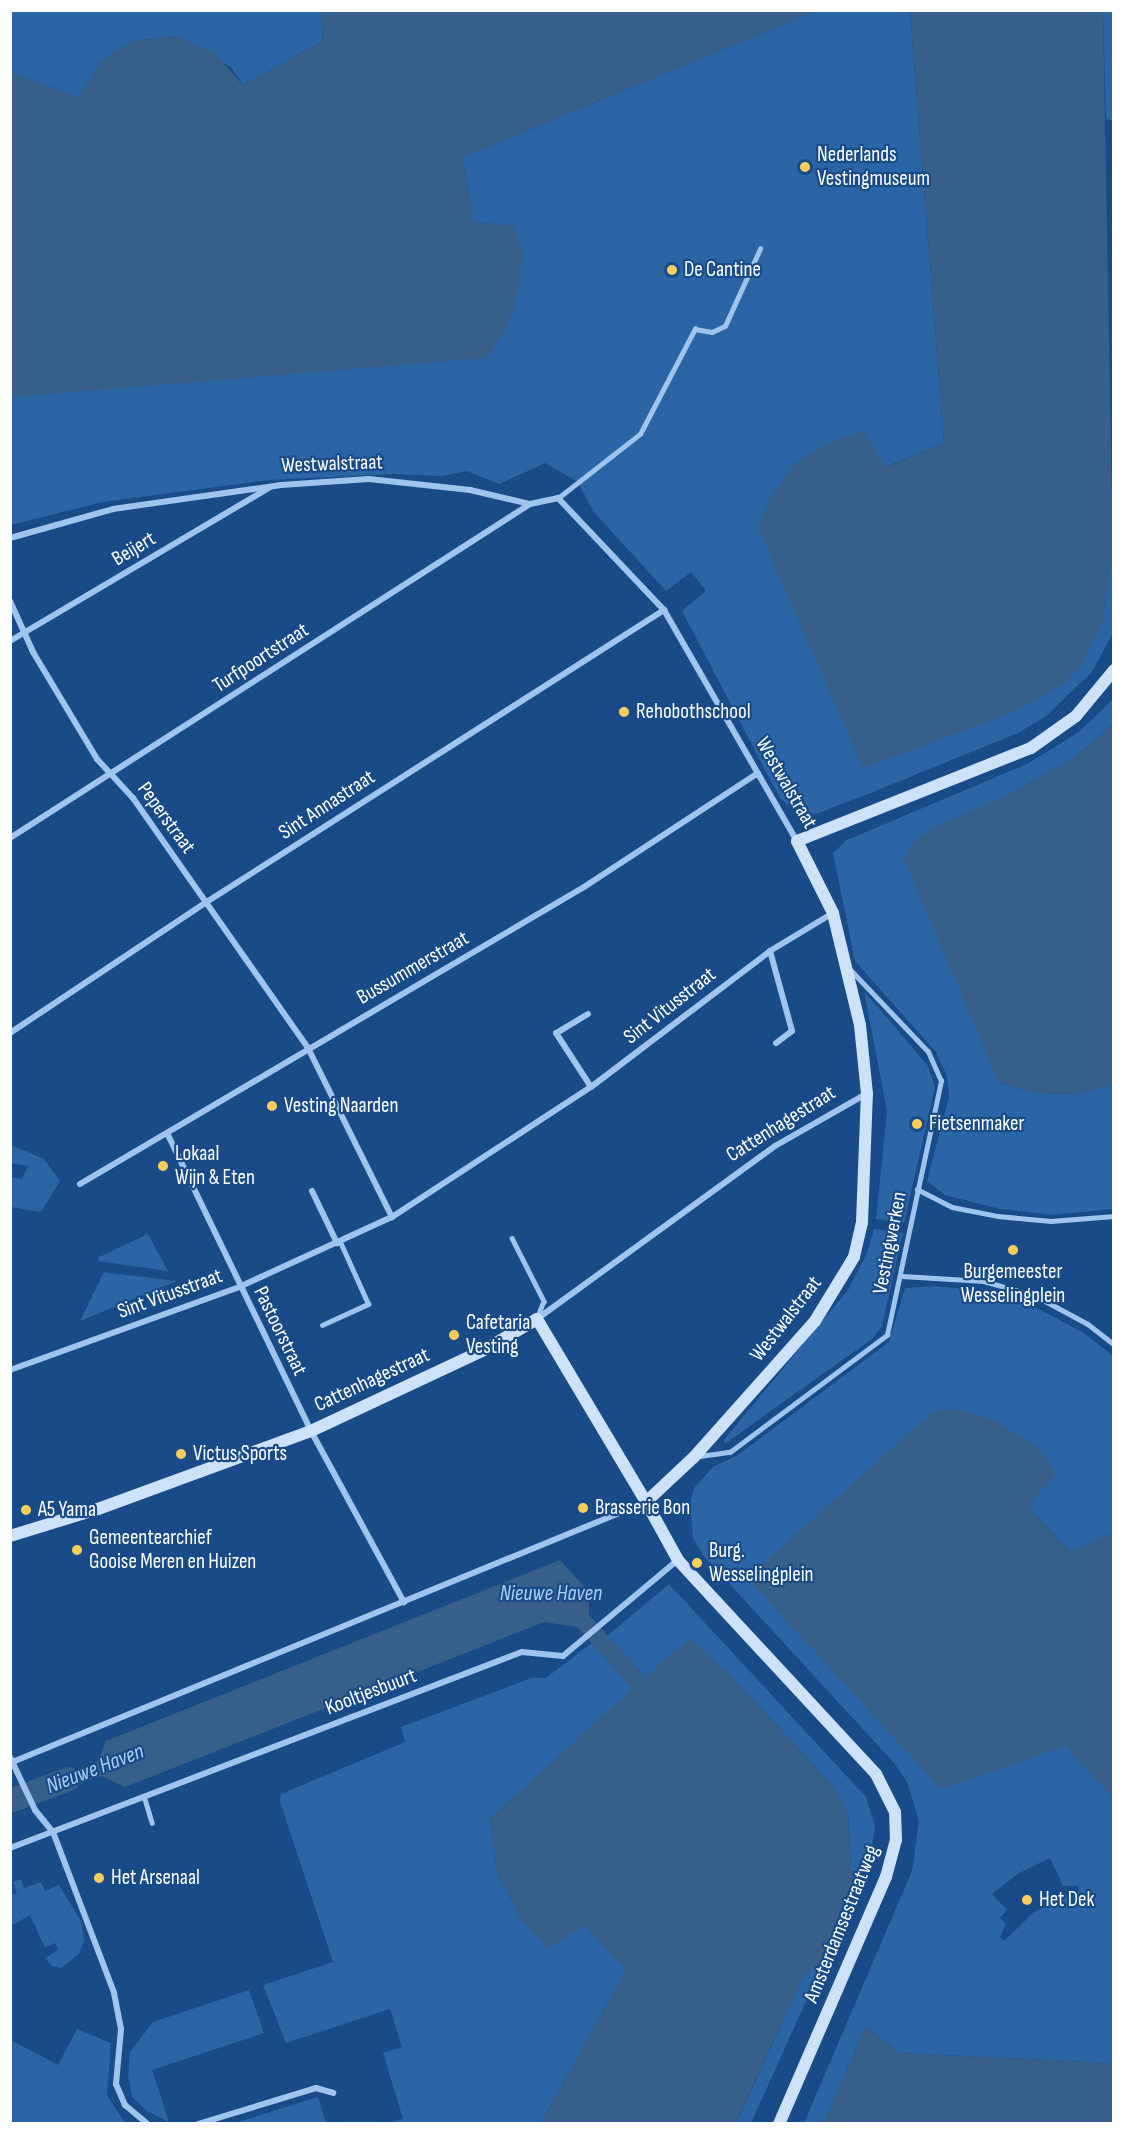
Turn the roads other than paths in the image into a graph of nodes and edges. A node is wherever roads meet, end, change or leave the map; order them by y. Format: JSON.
{"nodes":[{"id":1,"x":760,"y":249,"type":"dead end"},
{"id":2,"x":273,"y":485,"type":"junction"},
{"id":3,"x":558,"y":498,"type":"junction"},
{"id":4,"x":530,"y":504,"type":"junction"},
{"id":5,"x":10,"y":538,"type":"edge"},
{"id":6,"x":10,"y":601,"type":"edge"},
{"id":7,"x":664,"y":610,"type":"junction"},
{"id":8,"x":25,"y":632,"type":"junction"},
{"id":9,"x":10,"y":640,"type":"edge"},
{"id":10,"x":1113,"y":670,"type":"edge"},
{"id":11,"x":758,"y":773,"type":"junction"},
{"id":12,"x":112,"y":774,"type":"junction"},
{"id":13,"x":10,"y":838,"type":"edge"},
{"id":14,"x":797,"y":841,"type":"junction"},
{"id":15,"x":206,"y":903,"type":"junction"},
{"id":16,"x":833,"y":913,"type":"junction"},
{"id":17,"x":770,"y":951,"type":"junction"},
{"id":18,"x":843,"y":963,"type":"junction"},
{"id":19,"x":588,"y":1014,"type":"dead end"},
{"id":20,"x":10,"y":1033,"type":"edge"},
{"id":21,"x":776,"y":1043,"type":"dead end"},
{"id":22,"x":308,"y":1048,"type":"junction"},
{"id":23,"x":591,"y":1087,"type":"junction"},
{"id":24,"x":867,"y":1094,"type":"junction"},
{"id":25,"x":168,"y":1135,"type":"junction"},
{"id":26,"x":80,"y":1184,"type":"dead end"},
{"id":27,"x":917,"y":1189,"type":"junction"},
{"id":28,"x":312,"y":1191,"type":"dead end"},
{"id":29,"x":1113,"y":1216,"type":"edge"},
{"id":30,"x":392,"y":1217,"type":"junction"},
{"id":31,"x":512,"y":1238,"type":"dead end"},
{"id":32,"x":339,"y":1243,"type":"junction"},
{"id":33,"x":902,"y":1276,"type":"junction"},
{"id":34,"x":240,"y":1287,"type":"junction"},
{"id":35,"x":537,"y":1319,"type":"junction"},
{"id":36,"x":322,"y":1325,"type":"dead end"},
{"id":37,"x":1113,"y":1344,"type":"edge"},
{"id":38,"x":10,"y":1370,"type":"edge"},
{"id":39,"x":310,"y":1431,"type":"junction"},
{"id":40,"x":694,"y":1457,"type":"junction"},
{"id":41,"x":646,"y":1502,"type":"junction"},
{"id":42,"x":10,"y":1536,"type":"edge"},
{"id":43,"x":678,"y":1560,"type":"junction"},
{"id":44,"x":404,"y":1602,"type":"junction"},
{"id":45,"x":11,"y":1761,"type":"edge"},
{"id":46,"x":144,"y":1796,"type":"junction"},
{"id":47,"x":152,"y":1823,"type":"dead end"},
{"id":48,"x":53,"y":1832,"type":"junction"},
{"id":49,"x":10,"y":1848,"type":"edge"},
{"id":50,"x":333,"y":2093,"type":"dead end"},
{"id":51,"x":148,"y":2124,"type":"edge"},
{"id":52,"x":198,"y":2124,"type":"edge"},
{"id":53,"x":779,"y":2124,"type":"edge"}],
"edges":[{"from":1,"to":3,"type":"lane"},
{"from":2,"to":4,"type":"street","name":"Westwalstraat"},
{"from":2,"to":5,"type":"street","name":"Westwalstraat"},
{"from":2,"to":8,"type":"street","name":"Beijert"},
{"from":3,"to":4,"type":"street","name":"Westwalstraat"},
{"from":3,"to":7,"type":"street","name":"Westwalstraat"},
{"from":4,"to":12,"type":"street","name":"Turfpoortstraat"},
{"from":6,"to":8,"type":"street","name":"Peperstraat"},
{"from":7,"to":11,"type":"street","name":"Westwalstraat"},
{"from":7,"to":15,"type":"street","name":"Sint Annastraat"},
{"from":8,"to":9,"type":"street","name":"Beijert"},
{"from":8,"to":12,"type":"street","name":"Peperstraat"},
{"from":10,"to":14,"type":"street"},
{"from":11,"to":14,"type":"street","name":"Westwalstraat"},
{"from":11,"to":22,"type":"street","name":"Bussummerstraat"},
{"from":12,"to":13,"type":"street","name":"Turfpoortstraat"},
{"from":12,"to":15,"type":"street","name":"Peperstraat"},
{"from":14,"to":16,"type":"street","name":"Westwalstraat"},
{"from":15,"to":20,"type":"street","name":"Sint Annastraat"},
{"from":15,"to":22,"type":"street","name":"Peperstraat"},
{"from":16,"to":17,"type":"street","name":"Sint Vitusstraat"},
{"from":16,"to":18,"type":"street","name":"Westwalstraat"},
{"from":17,"to":21,"type":"street"},
{"from":17,"to":23,"type":"street","name":"Sint Vitusstraat"},
{"from":18,"to":24,"type":"street","name":"Westwalstraat"},
{"from":18,"to":27,"type":"lane","name":"Vestingwerken"},
{"from":19,"to":23,"type":"street"},
{"from":22,"to":25,"type":"street","name":"Bussummerstraat"},
{"from":22,"to":30,"type":"street","name":"Peperstraat"},
{"from":23,"to":30,"type":"street","name":"Sint Vitusstraat"},
{"from":24,"to":35,"type":"street","name":"Cattenhagestraat"},
{"from":24,"to":40,"type":"street","name":"Westwalstraat"},
{"from":25,"to":26,"type":"street","name":"Bussummerstraat"},
{"from":25,"to":34,"type":"street","name":"Pastoorstraat"},
{"from":27,"to":29,"type":"lane"},
{"from":27,"to":33,"type":"lane","name":"Vestingwerken"},
{"from":28,"to":32,"type":"street"},
{"from":30,"to":32,"type":"street","name":"Sint Vitusstraat"},
{"from":31,"to":35,"type":"lane"},
{"from":32,"to":34,"type":"street","name":"Sint Vitusstraat"},
{"from":32,"to":36,"type":"lane"},
{"from":33,"to":37,"type":"lane"},
{"from":33,"to":40,"type":"lane","name":"Vestingwerken"},
{"from":34,"to":38,"type":"street","name":"Sint Vitusstraat"},
{"from":34,"to":39,"type":"street","name":"Pastoorstraat"},
{"from":35,"to":39,"type":"street","name":"Cattenhagestraat"},
{"from":35,"to":41,"type":"street"},
{"from":39,"to":42,"type":"street","name":"Cattenhagestraat"},
{"from":39,"to":44,"type":"street","name":"Pastoorstraat"},
{"from":40,"to":41,"type":"street"},
{"from":41,"to":43,"type":"street"},
{"from":41,"to":44,"type":"street"},
{"from":43,"to":46,"type":"street","name":"Kooltjesbuurt"},
{"from":43,"to":53,"type":"street","name":"Amsterdamsestraatweg"},
{"from":44,"to":45,"type":"street"},
{"from":45,"to":48,"type":"street"},
{"from":46,"to":47,"type":"lane"},
{"from":46,"to":48,"type":"street","name":"Kooltjesbuurt"},
{"from":48,"to":49,"type":"street","name":"Kooltjesbuurt"},
{"from":48,"to":51,"type":"street"},
{"from":50,"to":52,"type":"street"}]}
